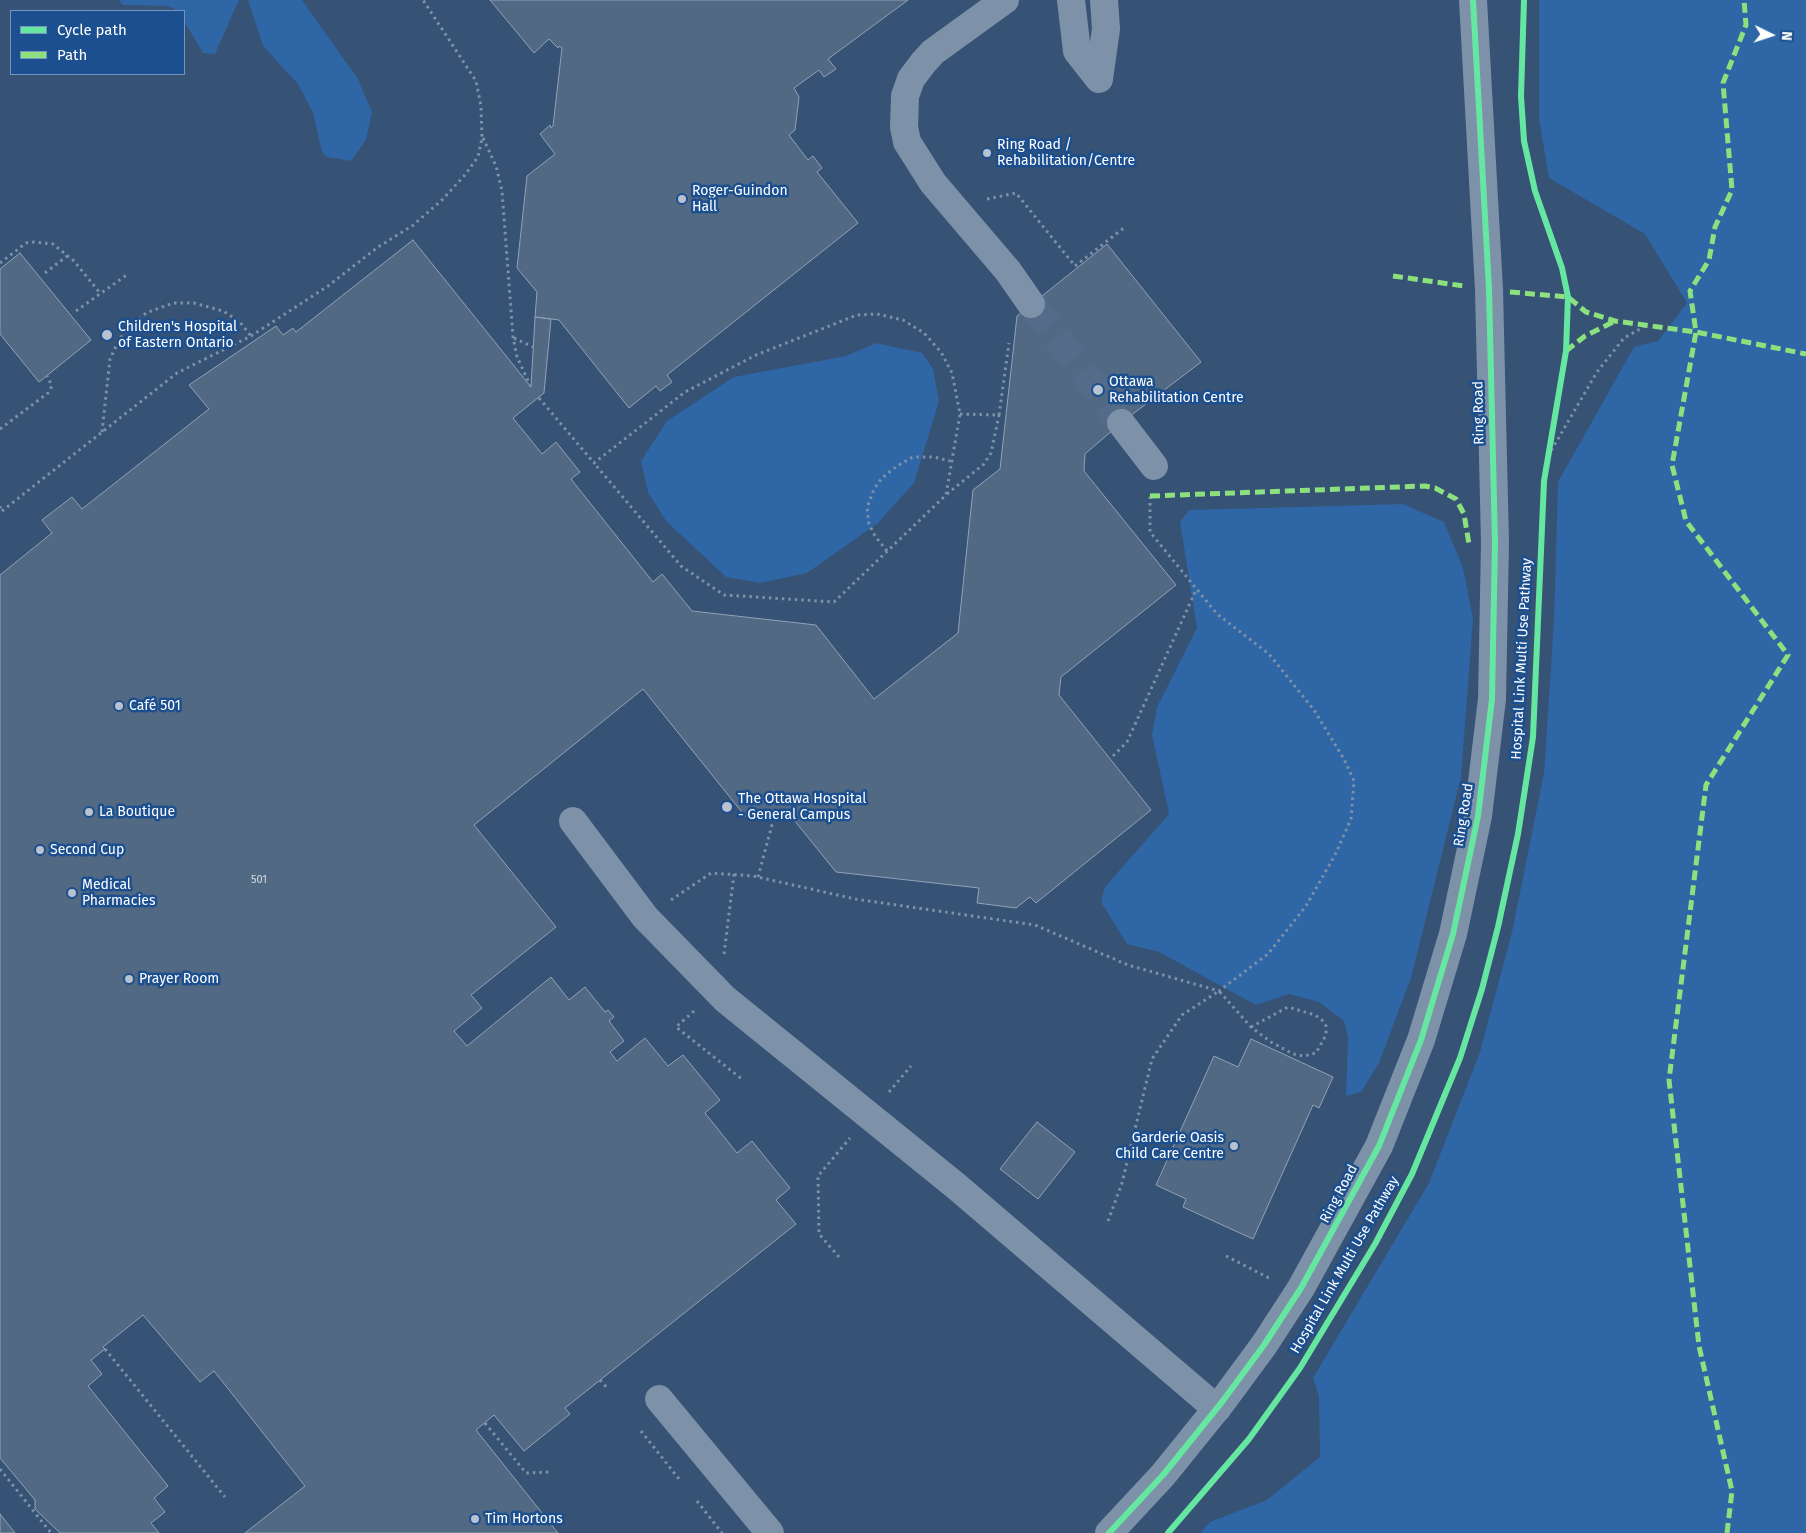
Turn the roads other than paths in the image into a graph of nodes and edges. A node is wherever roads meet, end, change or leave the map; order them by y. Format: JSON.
{"nodes":[{"id":1,"x":1005,"y":0,"type":"edge"},
{"id":2,"x":1071,"y":0,"type":"edge"},
{"id":3,"x":1104,"y":0,"type":"edge"},
{"id":4,"x":1473,"y":0,"type":"edge"},
{"id":5,"x":1031,"y":304,"type":"tunnel mouth"},
{"id":6,"x":1121,"y":423,"type":"tunnel mouth"},
{"id":7,"x":1154,"y":466,"type":"road end"},
{"id":8,"x":573,"y":821,"type":"dead end"},
{"id":9,"x":659,"y":1399,"type":"dead end"},
{"id":10,"x":1216,"y":1409,"type":"junction"},
{"id":11,"x":770,"y":1533,"type":"edge"},
{"id":12,"x":1109,"y":1533,"type":"edge"}],
"edges":[{"from":1,"to":5,"type":"street"},
{"from":2,"to":3,"type":"street"},
{"from":4,"to":10,"type":"street","name":"Ring Road"},
{"from":6,"to":7,"type":"street"},
{"from":8,"to":10,"type":"street"},
{"from":9,"to":11,"type":"street"},
{"from":10,"to":12,"type":"street","name":"Ring Road"}]}
